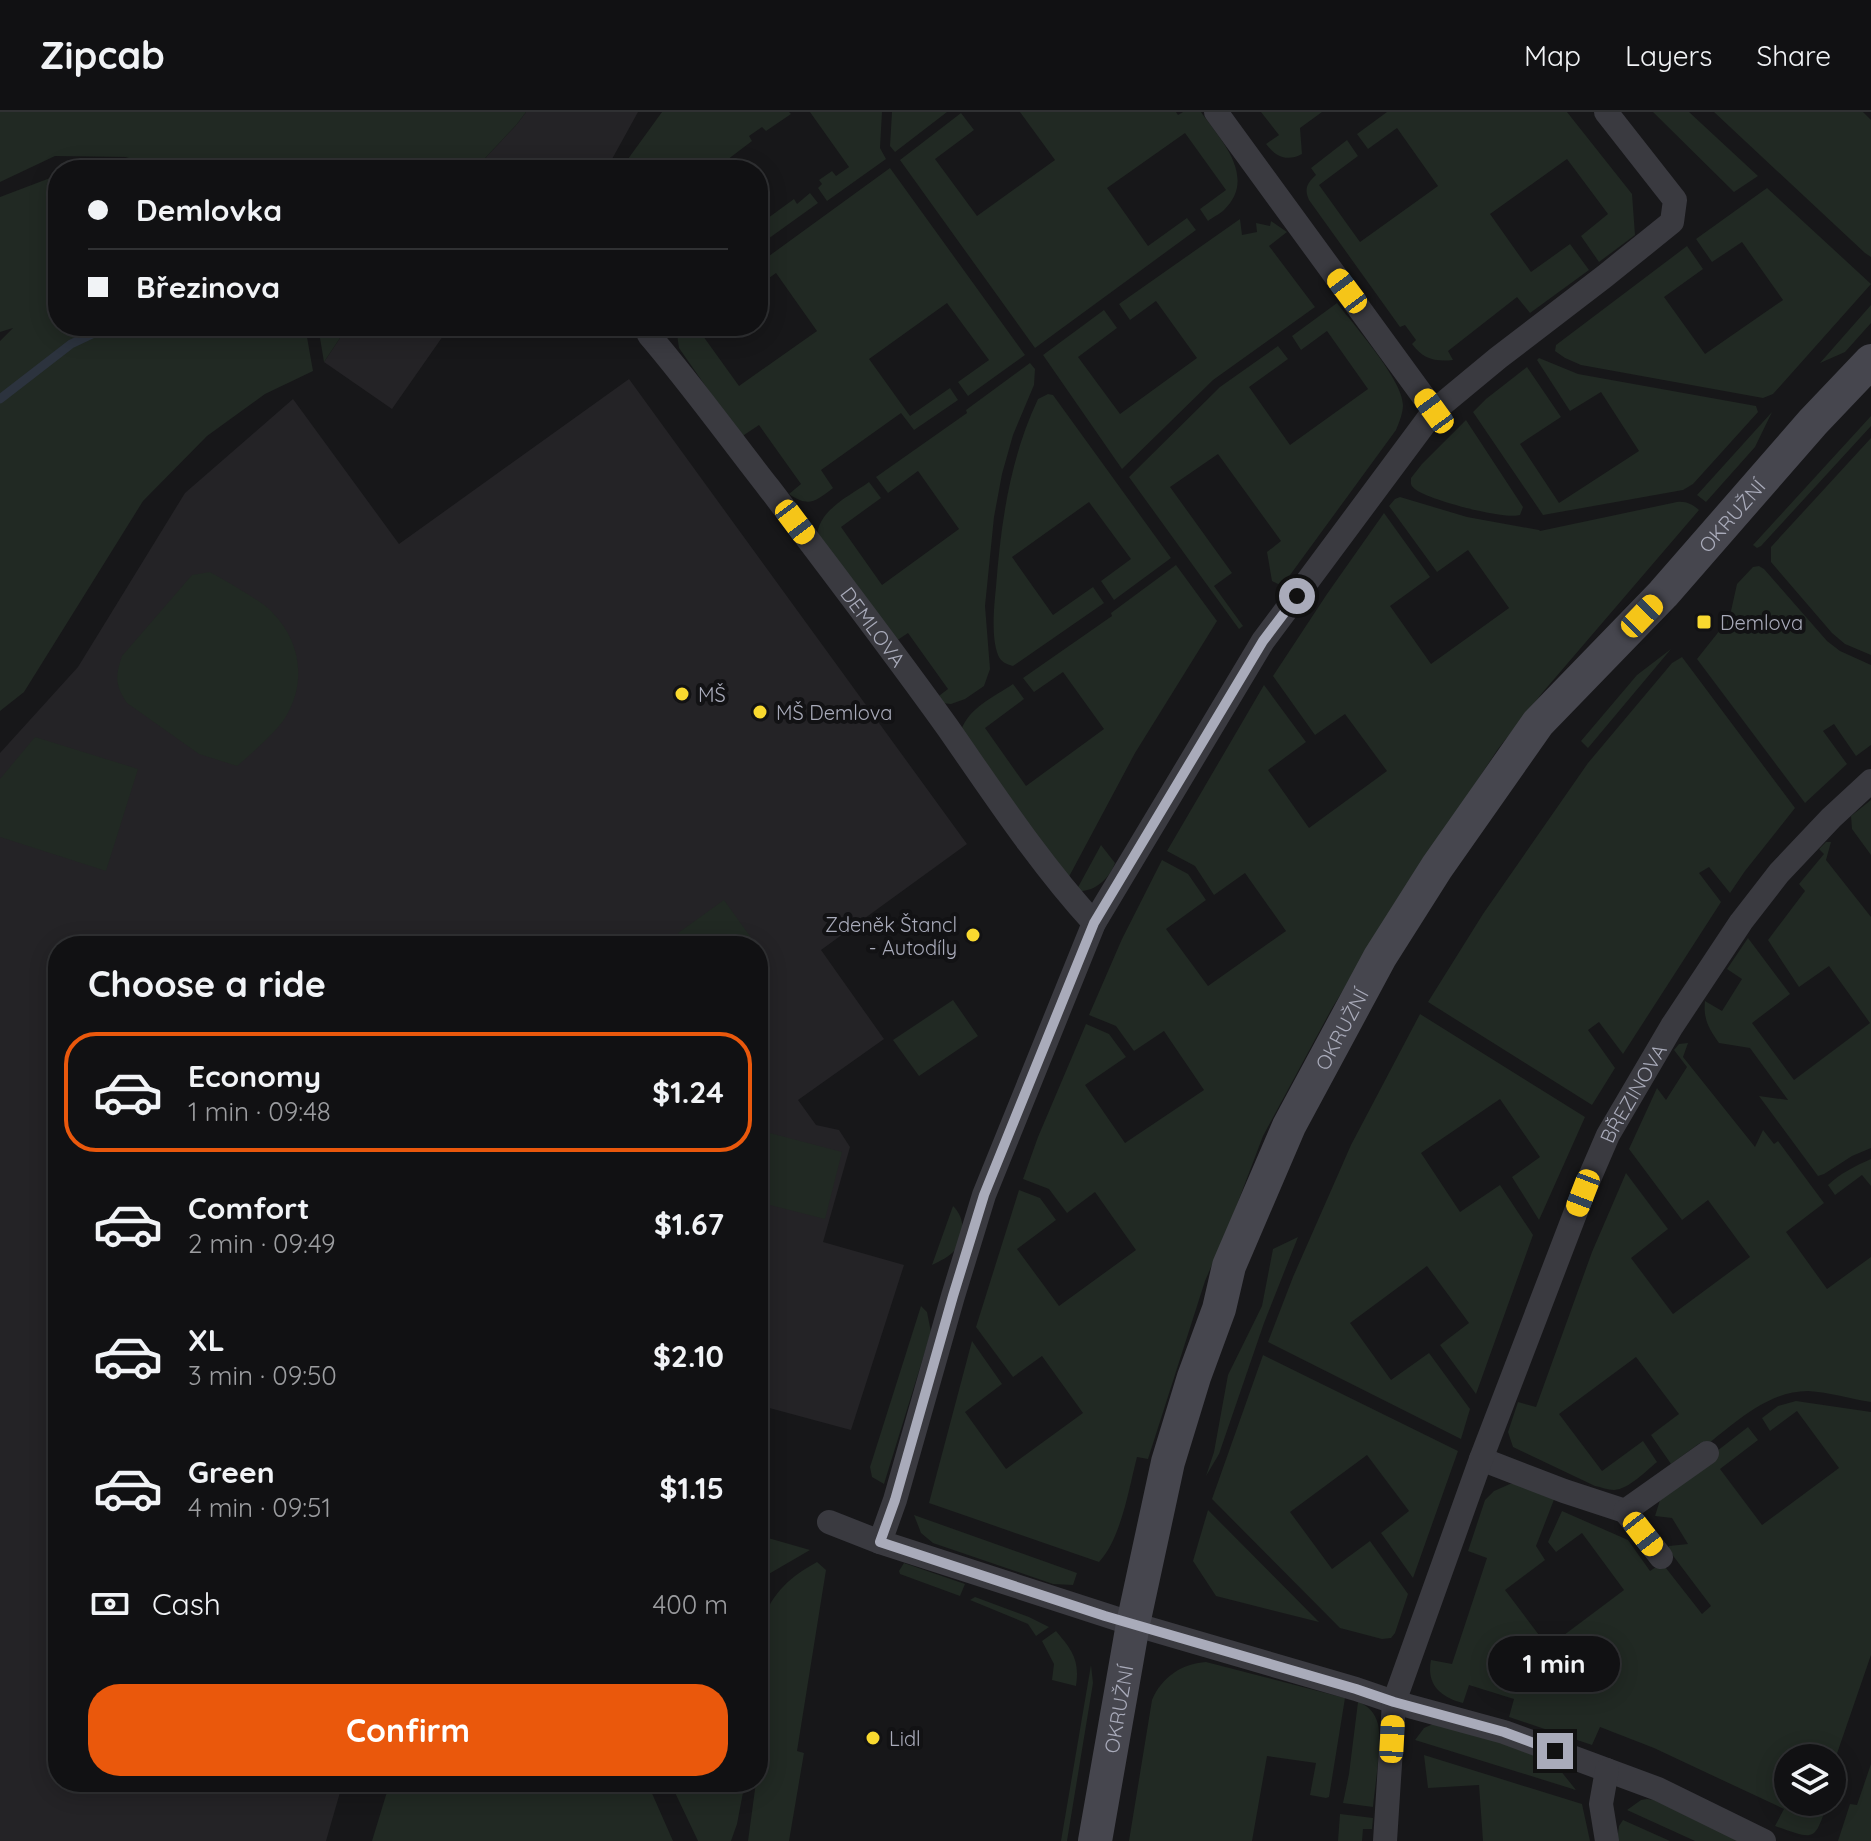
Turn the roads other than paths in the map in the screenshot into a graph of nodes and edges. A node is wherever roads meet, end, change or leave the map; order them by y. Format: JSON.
{"nodes":[{"id":1,"x":1216,"y":112,"type":"edge"},
{"id":2,"x":1606,"y":112,"type":"edge"},
{"id":3,"x":650,"y":336,"type":"edge"},
{"id":4,"x":1871,"y":361,"type":"edge"},
{"id":5,"x":1434,"y":411,"type":"junction"},
{"id":6,"x":1871,"y":781,"type":"edge"},
{"id":7,"x":1094,"y":923,"type":"junction"},
{"id":8,"x":1707,"y":1453,"type":"dead end"},
{"id":9,"x":1481,"y":1459,"type":"junction"},
{"id":10,"x":1625,"y":1511,"type":"junction"},
{"id":11,"x":829,"y":1522,"type":"dead end"},
{"id":12,"x":880,"y":1542,"type":"junction"},
{"id":13,"x":1661,"y":1557,"type":"dead end"},
{"id":14,"x":1133,"y":1624,"type":"junction"},
{"id":15,"x":1394,"y":1702,"type":"junction"},
{"id":16,"x":1607,"y":1770,"type":"junction"},
{"id":17,"x":1095,"y":1841,"type":"edge"},
{"id":18,"x":1385,"y":1841,"type":"edge"},
{"id":19,"x":1607,"y":1841,"type":"edge"},
{"id":20,"x":1764,"y":1841,"type":"edge"}],
"edges":[{"from":1,"to":5,"type":"street"},
{"from":2,"to":5,"type":"street"},
{"from":3,"to":7,"type":"street","name":"DEMLOVA"},
{"from":4,"to":14,"type":"street","name":"OKRUŽNÍ"},
{"from":5,"to":7,"type":"street"},
{"from":6,"to":9,"type":"street","name":"BŘEZINOVA"},
{"from":7,"to":12,"type":"street"},
{"from":8,"to":10,"type":"street"},
{"from":9,"to":10,"type":"street"},
{"from":9,"to":15,"type":"street","name":"BŘEZINOVA"},
{"from":10,"to":13,"type":"street"},
{"from":11,"to":12,"type":"street"},
{"from":12,"to":14,"type":"street"},
{"from":14,"to":15,"type":"street"},
{"from":14,"to":17,"type":"street","name":"OKRUŽNÍ"},
{"from":15,"to":16,"type":"street"},
{"from":15,"to":18,"type":"street","name":"BŘEZINOVA"},
{"from":16,"to":19,"type":"street"},
{"from":16,"to":20,"type":"street"}]}
